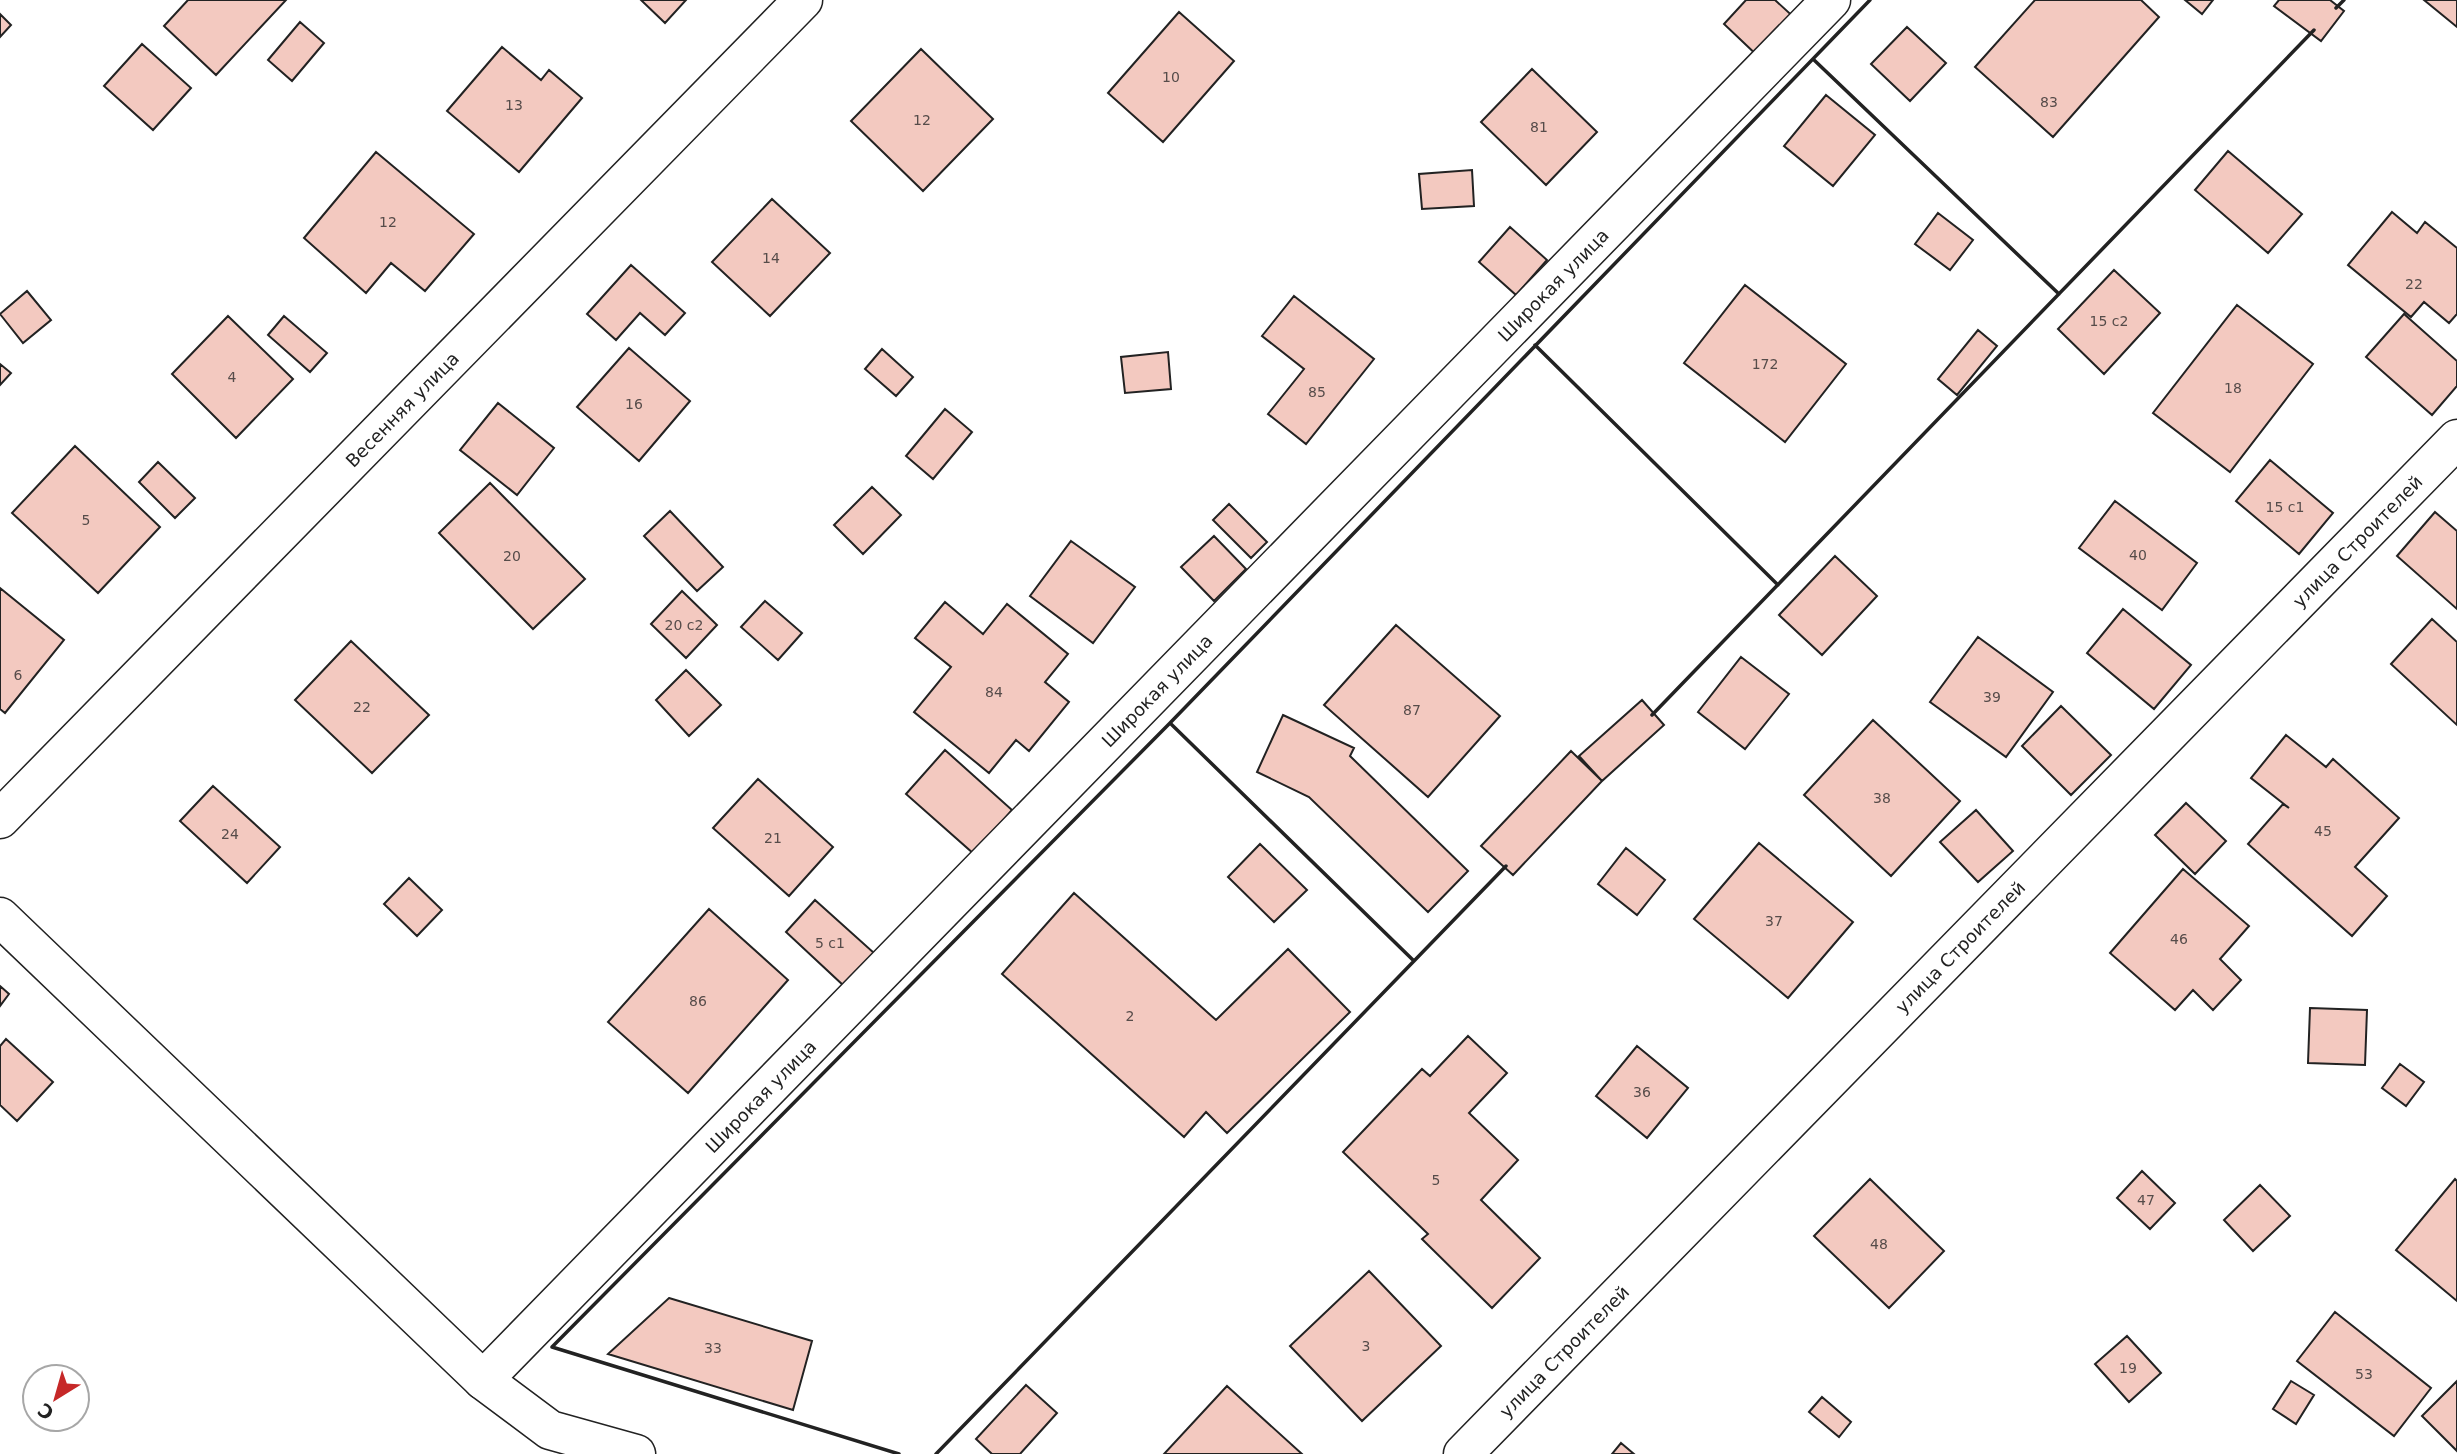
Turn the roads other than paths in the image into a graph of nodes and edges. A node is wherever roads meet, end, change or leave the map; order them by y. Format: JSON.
{"nodes":[{"id":1,"x":803,"y":0,"type":"edge"},
{"id":2,"x":1831,"y":0,"type":"edge"},
{"id":3,"x":2457,"y":439,"type":"edge"},
{"id":4,"x":0,"y":818,"type":"edge"},
{"id":5,"x":0,"y":917,"type":"edge"},
{"id":6,"x":482,"y":1380,"type":"junction"},
{"id":7,"x":636,"y":1454,"type":"edge"},
{"id":8,"x":1464,"y":1454,"type":"edge"}],
"edges":[{"from":1,"to":4,"type":"street","name":"Весенняя улица"},
{"from":2,"to":6,"type":"street","name":"Широкая улица"},
{"from":3,"to":8,"type":"street","name":"улица Строителей"},
{"from":5,"to":6,"type":"street"},
{"from":6,"to":7,"type":"street"}]}
